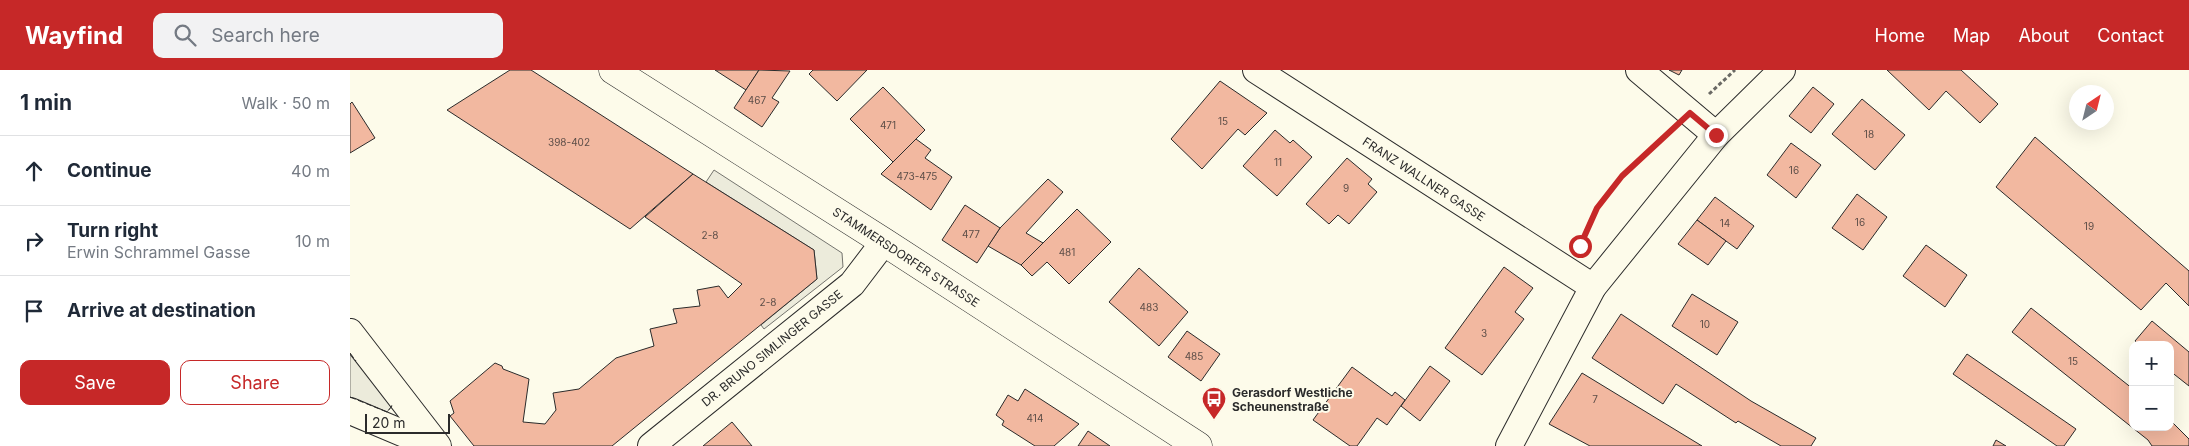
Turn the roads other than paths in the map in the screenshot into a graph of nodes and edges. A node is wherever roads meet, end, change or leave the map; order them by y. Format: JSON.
{"nodes":[{"id":1,"x":614,"y":70,"type":"edge"},
{"id":2,"x":1256,"y":70,"type":"edge"},
{"id":3,"x":1640,"y":70,"type":"edge"},
{"id":4,"x":1782,"y":70,"type":"edge"},
{"id":5,"x":1716,"y":135,"type":"junction"},
{"id":6,"x":884,"y":242,"type":"junction"},
{"id":7,"x":1583,"y":280,"type":"junction"},
{"id":8,"x":350,"y":332,"type":"edge"},
{"id":9,"x":350,"y":411,"type":"edge"},
{"id":10,"x":433,"y":446,"type":"edge"},
{"id":11,"x":438,"y":446,"type":"edge"},
{"id":12,"x":651,"y":446,"type":"edge"},
{"id":13,"x":1198,"y":446,"type":"edge"},
{"id":14,"x":1509,"y":446,"type":"edge"}],
"edges":[{"from":1,"to":6,"type":"main road","name":"STAMMERSDORFER STRASSE"},
{"from":2,"to":7,"type":"street","name":"FRANZ WALLNER GASSE"},
{"from":3,"to":5,"type":"street"},
{"from":4,"to":5,"type":"street"},
{"from":5,"to":7,"type":"street"},
{"from":6,"to":12,"type":"street","name":"DR. BRUNO SIMLINGER GASSE"},
{"from":6,"to":13,"type":"main road","name":"STAMMERSDORFER STRASSE"},
{"from":7,"to":14,"type":"street"},
{"from":8,"to":11,"type":"street"},
{"from":9,"to":10,"type":"street"}]}
